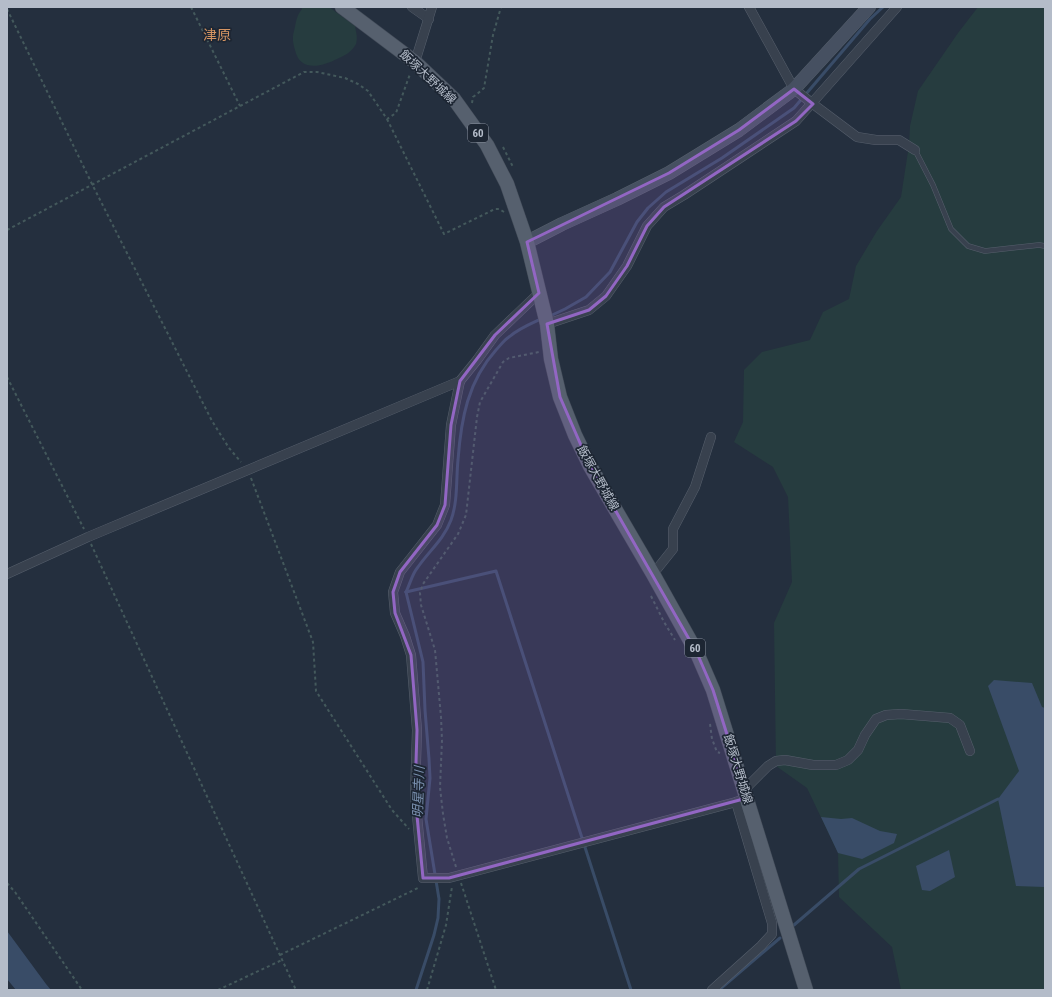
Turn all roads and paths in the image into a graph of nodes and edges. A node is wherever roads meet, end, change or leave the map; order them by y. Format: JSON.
{"nodes":[{"id":1,"x":191,"y":7,"type":"edge"},
{"id":2,"x":342,"y":7,"type":"edge"},
{"id":3,"x":412,"y":7,"type":"edge"},
{"id":4,"x":432,"y":7,"type":"edge"},
{"id":5,"x":501,"y":7,"type":"edge"},
{"id":6,"x":749,"y":7,"type":"edge"},
{"id":7,"x":869,"y":7,"type":"edge"},
{"id":8,"x":897,"y":7,"type":"edge"},
{"id":9,"x":7,"y":9,"type":"edge"},
{"id":10,"x":429,"y":20,"type":"junction"},
{"id":11,"x":415,"y":62,"type":"junction"},
{"id":12,"x":794,"y":89,"type":"junction"},
{"id":13,"x":812,"y":104,"type":"junction"},
{"id":14,"x":240,"y":106,"type":"junction"},
{"id":15,"x":475,"y":108,"type":"dead end"},
{"id":16,"x":387,"y":119,"type":"junction"},
{"id":17,"x":500,"y":144,"type":"dead end"},
{"id":18,"x":914,"y":150,"type":"joint"},
{"id":19,"x":515,"y":171,"type":"dead end"},
{"id":20,"x":92,"y":184,"type":"junction"},
{"id":21,"x":506,"y":214,"type":"dead end"},
{"id":22,"x":7,"y":230,"type":"edge"},
{"id":23,"x":526,"y":242,"type":"junction"},
{"id":24,"x":1045,"y":246,"type":"edge"},
{"id":25,"x":541,"y":300,"type":"junction"},
{"id":26,"x":547,"y":324,"type":"junction"},
{"id":27,"x":550,"y":350,"type":"junction"},
{"id":28,"x":7,"y":377,"type":"edge"},
{"id":29,"x":460,"y":381,"type":"junction"},
{"id":30,"x":711,"y":436,"type":"dead end"},
{"id":31,"x":247,"y":469,"type":"junction"},
{"id":32,"x":88,"y":537,"type":"junction"},
{"id":33,"x":7,"y":574,"type":"edge"},
{"id":34,"x":653,"y":574,"type":"junction"},
{"id":35,"x":650,"y":594,"type":"dead end"},
{"id":36,"x":677,"y":643,"type":"dead end"},
{"id":37,"x":710,"y":719,"type":"dead end"},
{"id":38,"x":970,"y":751,"type":"dead end"},
{"id":39,"x":733,"y":754,"type":"junction"},
{"id":40,"x":742,"y":797,"type":"junction"},
{"id":41,"x":419,"y":841,"type":"junction"},
{"id":42,"x":459,"y":876,"type":"junction"},
{"id":43,"x":423,"y":878,"type":"junction"},
{"id":44,"x":7,"y":883,"type":"edge"},
{"id":45,"x":280,"y":955,"type":"junction"},
{"id":46,"x":282,"y":960,"type":"junction"},
{"id":47,"x":82,"y":990,"type":"edge"},
{"id":48,"x":218,"y":990,"type":"edge"},
{"id":49,"x":296,"y":990,"type":"edge"},
{"id":50,"x":427,"y":990,"type":"edge"},
{"id":51,"x":496,"y":990,"type":"edge"},
{"id":52,"x":712,"y":990,"type":"edge"},
{"id":53,"x":806,"y":990,"type":"edge"}],
"edges":[{"from":1,"to":14,"type":"path"},
{"from":2,"to":11,"type":"main road","name":"飯塚大野城線","number":"60"},
{"from":3,"to":10,"type":"street"},
{"from":4,"to":10,"type":"street"},
{"from":5,"to":15,"type":"path"},
{"from":6,"to":12,"type":"street"},
{"from":7,"to":12,"type":"street"},
{"from":8,"to":13,"type":"street"},
{"from":9,"to":20,"type":"path"},
{"from":10,"to":11,"type":"street"},
{"from":11,"to":16,"type":"path"},
{"from":11,"to":23,"type":"main road","name":"飯塚大野城線","number":"60"},
{"from":12,"to":13,"type":"street"},
{"from":12,"to":23,"type":"street"},
{"from":13,"to":18,"type":"street"},
{"from":13,"to":26,"type":"street"},
{"from":14,"to":16,"type":"path"},
{"from":14,"to":20,"type":"path"},
{"from":16,"to":21,"type":"path"},
{"from":17,"to":19,"type":"path"},
{"from":18,"to":24,"type":"lane"},
{"from":20,"to":22,"type":"path"},
{"from":20,"to":31,"type":"path"},
{"from":23,"to":25,"type":"main road","name":"飯塚大野城線","number":"60"},
{"from":25,"to":26,"type":"main road","name":"飯塚大野城線","number":"60"},
{"from":25,"to":29,"type":"street"},
{"from":26,"to":27,"type":"main road","name":"飯塚大野城線","number":"60"},
{"from":27,"to":34,"type":"main road","name":"飯塚大野城線","number":"60"},
{"from":27,"to":42,"type":"path"},
{"from":28,"to":32,"type":"path"},
{"from":29,"to":31,"type":"street"},
{"from":29,"to":41,"type":"street"},
{"from":30,"to":34,"type":"street"},
{"from":31,"to":32,"type":"street"},
{"from":31,"to":41,"type":"path"},
{"from":32,"to":33,"type":"street"},
{"from":32,"to":45,"type":"path"},
{"from":34,"to":39,"type":"main road","name":"飯塚大野城線","number":"60"},
{"from":35,"to":36,"type":"path"},
{"from":37,"to":39,"type":"path"},
{"from":38,"to":40,"type":"street"},
{"from":39,"to":40,"type":"main road","name":"飯塚大野城線","number":"60"},
{"from":40,"to":42,"type":"street"},
{"from":40,"to":52,"type":"street"},
{"from":40,"to":53,"type":"main road","name":"飯塚大野城線","number":"60"},
{"from":41,"to":43,"type":"street"},
{"from":42,"to":43,"type":"street"},
{"from":42,"to":50,"type":"path"},
{"from":42,"to":51,"type":"path"},
{"from":43,"to":45,"type":"path"},
{"from":44,"to":47,"type":"path"},
{"from":45,"to":46,"type":"path"},
{"from":46,"to":48,"type":"path"},
{"from":46,"to":49,"type":"path"}]}
